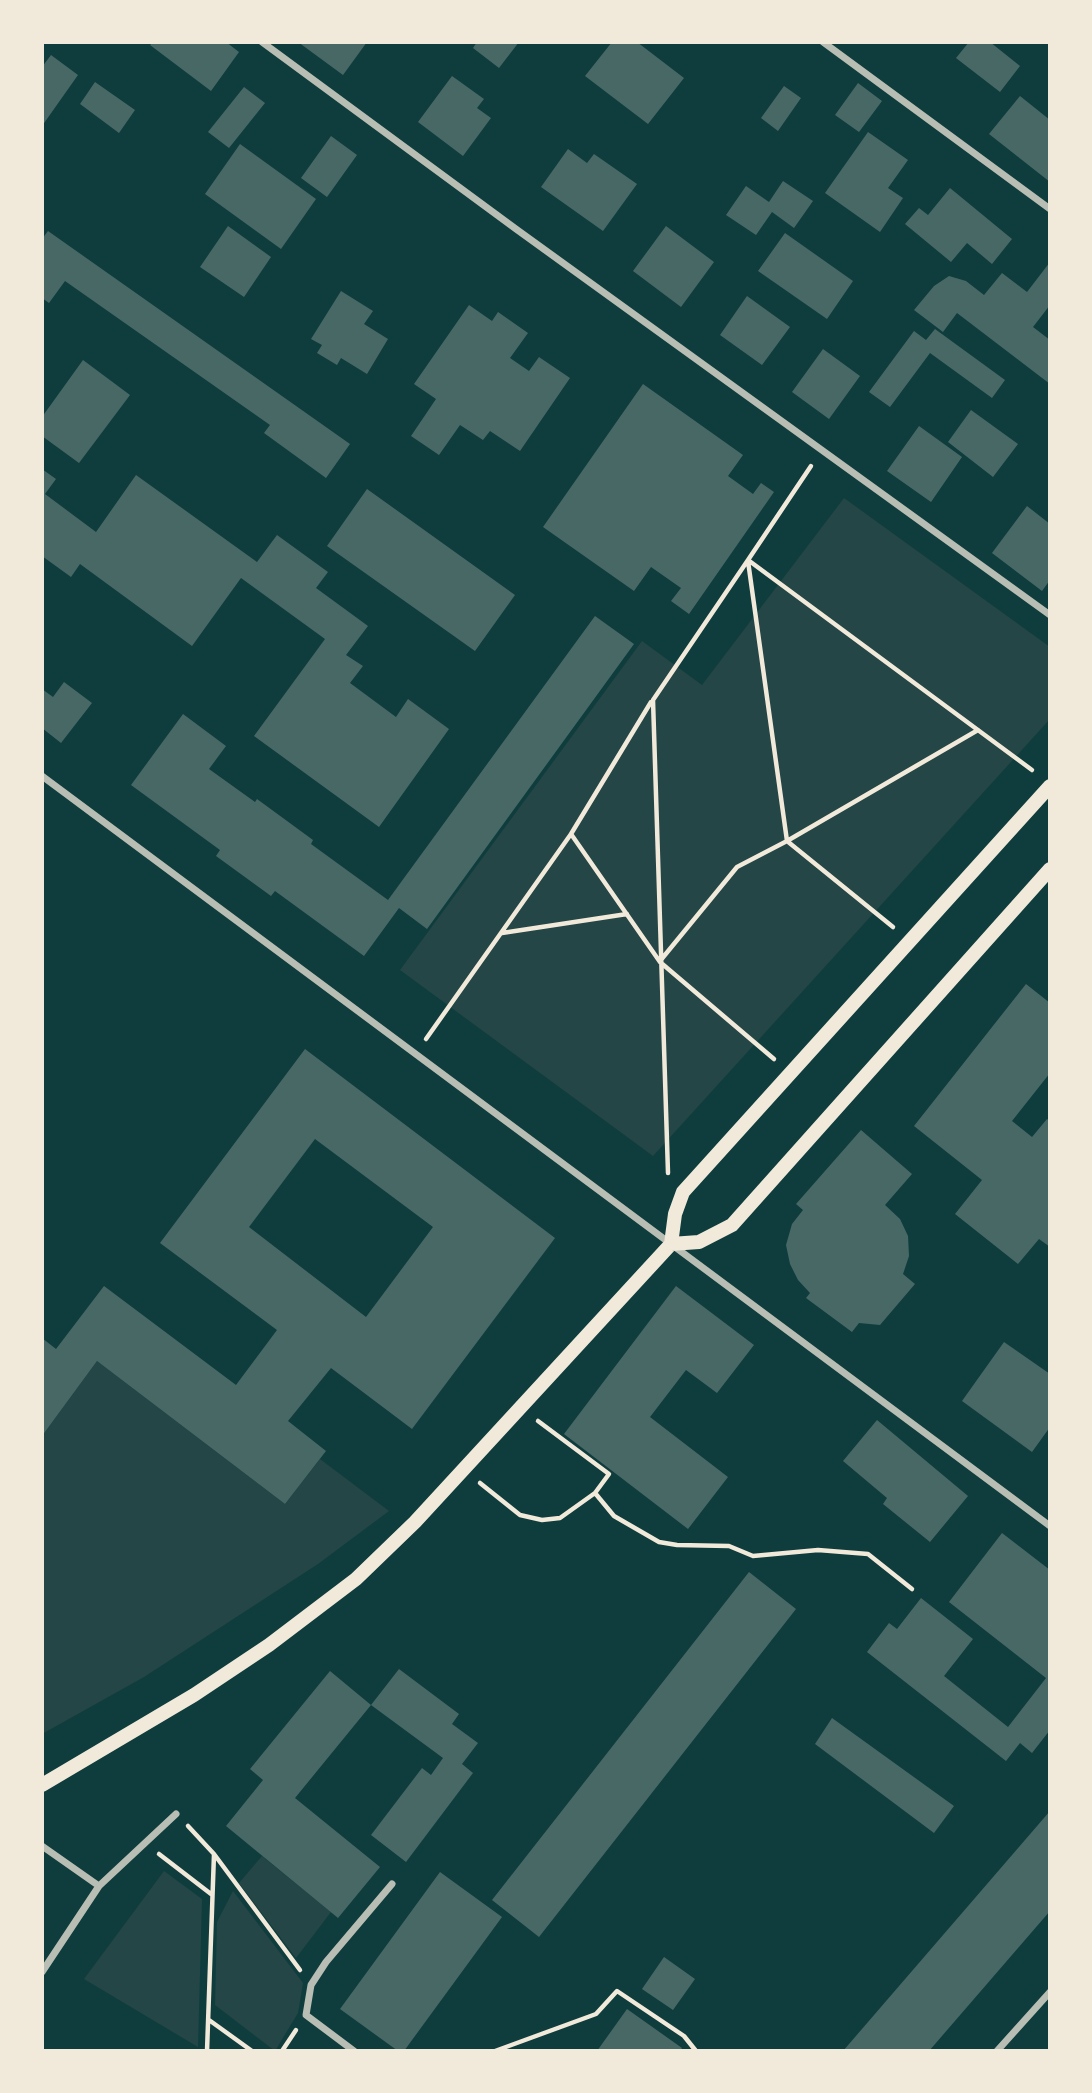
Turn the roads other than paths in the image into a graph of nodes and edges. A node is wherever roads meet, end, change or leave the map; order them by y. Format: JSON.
{"nodes":[{"id":1,"x":262,"y":42,"type":"edge"},
{"id":2,"x":823,"y":42,"type":"edge"},
{"id":3,"x":1050,"y":209,"type":"edge"},
{"id":4,"x":1050,"y":615,"type":"edge"},
{"id":5,"x":42,"y":776,"type":"edge"},
{"id":6,"x":1045,"y":781,"type":"edge"},
{"id":7,"x":1050,"y":869,"type":"edge"},
{"id":8,"x":671,"y":1244,"type":"junction"},
{"id":9,"x":1050,"y":1526,"type":"edge"},
{"id":10,"x":42,"y":1785,"type":"edge"},
{"id":11,"x":176,"y":1814,"type":"road end"},
{"id":12,"x":42,"y":1846,"type":"edge"},
{"id":13,"x":392,"y":1884,"type":"dead end"},
{"id":14,"x":99,"y":1886,"type":"junction"},
{"id":15,"x":42,"y":1972,"type":"edge"},
{"id":16,"x":1050,"y":1992,"type":"edge"},
{"id":17,"x":354,"y":2051,"type":"edge"},
{"id":18,"x":997,"y":2051,"type":"edge"}],
"edges":[{"from":1,"to":4,"type":"street"},
{"from":2,"to":3,"type":"street"},
{"from":5,"to":8,"type":"street"},
{"from":6,"to":8,"type":"main road"},
{"from":7,"to":8,"type":"main road"},
{"from":8,"to":9,"type":"street"},
{"from":8,"to":10,"type":"main road"},
{"from":11,"to":14,"type":"street"},
{"from":12,"to":14,"type":"street"},
{"from":13,"to":17,"type":"street"},
{"from":14,"to":15,"type":"street"},
{"from":16,"to":18,"type":"street"}]}
